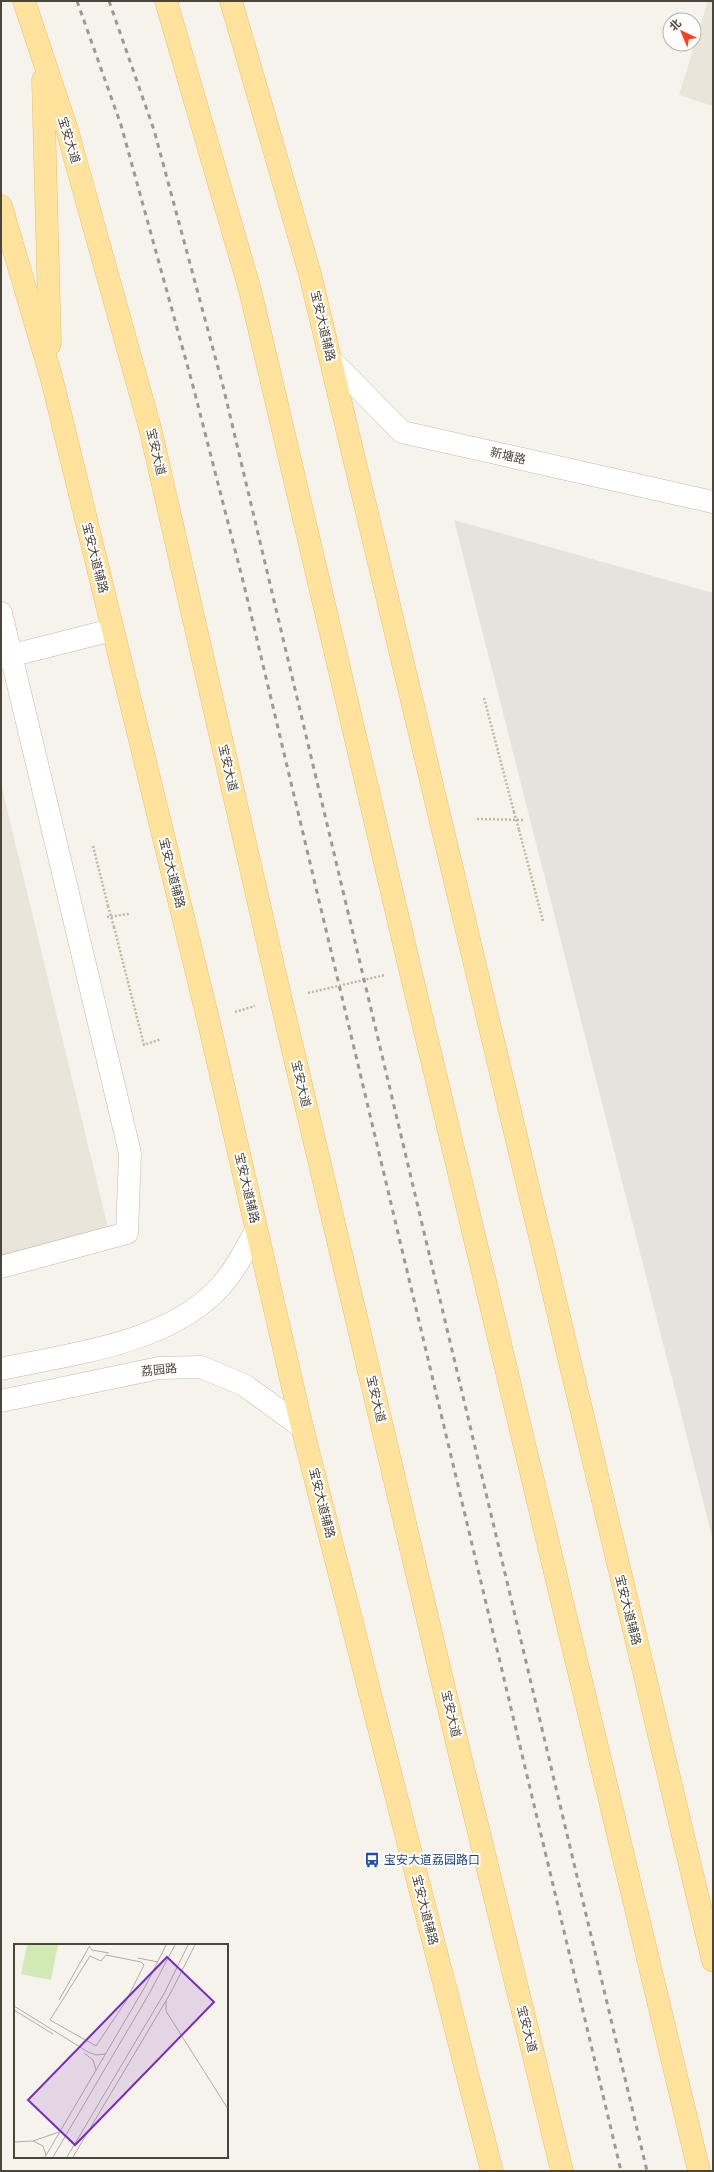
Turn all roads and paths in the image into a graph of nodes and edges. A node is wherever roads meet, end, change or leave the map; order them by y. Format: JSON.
{"nodes":[{"id":1,"x":24,"y":1,"type":"edge"},
{"id":2,"x":166,"y":1,"type":"edge"},
{"id":3,"x":231,"y":1,"type":"edge"},
{"id":4,"x":42,"y":57,"type":"junction"},
{"id":5,"x":1,"y":206,"type":"edge"},
{"id":6,"x":331,"y":360,"type":"junction"},
{"id":7,"x":51,"y":376,"type":"junction"},
{"id":8,"x":713,"y":502,"type":"edge"},
{"id":9,"x":1,"y":613,"type":"edge"},
{"id":10,"x":112,"y":630,"type":"junction"},
{"id":11,"x":6,"y":657,"type":"edge"},
{"id":12,"x":484,"y":698,"type":"dead end"},
{"id":13,"x":477,"y":819,"type":"dead end"},
{"id":14,"x":524,"y":820,"type":"dead end"},
{"id":15,"x":93,"y":846,"type":"dead end"},
{"id":16,"x":128,"y":914,"type":"dead end"},
{"id":17,"x":108,"y":917,"type":"dead end"},
{"id":18,"x":543,"y":921,"type":"dead end"},
{"id":19,"x":387,"y":975,"type":"dead end"},
{"id":20,"x":302,"y":995,"type":"dead end"},
{"id":21,"x":256,"y":1006,"type":"dead end"},
{"id":22,"x":231,"y":1013,"type":"dead end"},
{"id":23,"x":161,"y":1039,"type":"dead end"},
{"id":24,"x":256,"y":1230,"type":"junction"},
{"id":25,"x":1,"y":1267,"type":"edge"},
{"id":26,"x":1,"y":1369,"type":"edge"},
{"id":27,"x":1,"y":1401,"type":"edge"},
{"id":28,"x":302,"y":1427,"type":"junction"},
{"id":29,"x":713,"y":1961,"type":"edge"},
{"id":30,"x":489,"y":2166,"type":"edge"},
{"id":31,"x":562,"y":2171,"type":"edge"},
{"id":32,"x":699,"y":2171,"type":"edge"}],
"edges":[{"from":1,"to":4,"type":"main road","name":"宝安大道"},
{"from":2,"to":32,"type":"main road"},
{"from":3,"to":6,"type":"main road","name":"宝安大道辅路"},
{"from":4,"to":7,"type":"main road"},
{"from":4,"to":31,"type":"main road","name":"宝安大道"},
{"from":5,"to":7,"type":"main road","name":"宝安大道辅路"},
{"from":6,"to":8,"type":"street","name":"新塘路"},
{"from":6,"to":29,"type":"main road","name":"宝安大道辅路"},
{"from":7,"to":10,"type":"main road","name":"宝安大道辅路"},
{"from":9,"to":11,"type":"street"},
{"from":10,"to":11,"type":"street"},
{"from":10,"to":24,"type":"main road","name":"宝安大道辅路"},
{"from":11,"to":25,"type":"street"},
{"from":12,"to":18,"type":"path","bridge":true},
{"from":13,"to":14,"type":"path"},
{"from":15,"to":23,"type":"path","bridge":true},
{"from":16,"to":17,"type":"path"},
{"from":19,"to":20,"type":"path"},
{"from":21,"to":22,"type":"path"},
{"from":24,"to":26,"type":"street"},
{"from":24,"to":28,"type":"main road","name":"宝安大道辅路"},
{"from":27,"to":28,"type":"street","name":"荔园路"},
{"from":28,"to":30,"type":"main road","name":"宝安大道辅路"}]}
